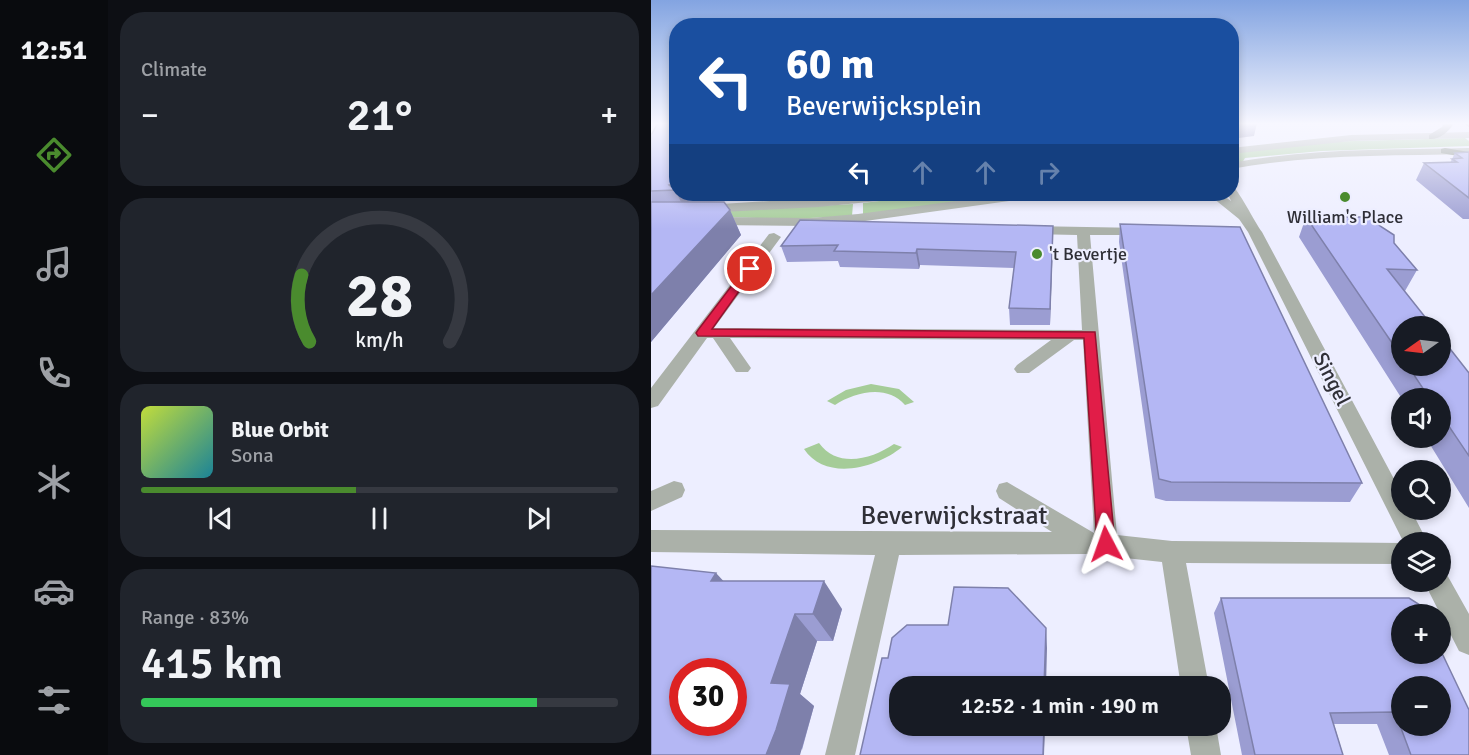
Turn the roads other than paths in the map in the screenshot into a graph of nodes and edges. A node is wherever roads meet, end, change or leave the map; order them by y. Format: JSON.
{"nodes":[{"id":1,"x":1282,"y":158,"type":"edge"},
{"id":2,"x":1239,"y":164,"type":"edge"},
{"id":3,"x":798,"y":201,"type":"edge"},
{"id":4,"x":979,"y":201,"type":"edge"},
{"id":5,"x":1224,"y":201,"type":"edge"},
{"id":6,"x":1237,"y":201,"type":"edge"},
{"id":7,"x":687,"y":210,"type":"edge"},
{"id":8,"x":1244,"y":216,"type":"junction"},
{"id":9,"x":698,"y":221,"type":"edge"},
{"id":10,"x":1017,"y":230,"type":"edge"},
{"id":11,"x":1083,"y":231,"type":"junction"},
{"id":12,"x":1155,"y":232,"type":"edge"},
{"id":13,"x":774,"y":237,"type":"dead end"},
{"id":14,"x":710,"y":333,"type":"junction"},
{"id":15,"x":1081,"y":334,"type":"junction"},
{"id":16,"x":742,"y":368,"type":"dead end"},
{"id":17,"x":1023,"y":369,"type":"dead end"},
{"id":18,"x":651,"y":401,"type":"edge"},
{"id":19,"x":674,"y":490,"type":"dead end"},
{"id":20,"x":1007,"y":490,"type":"dead end"},
{"id":21,"x":651,"y":501,"type":"edge"},
{"id":22,"x":1410,"y":532,"type":"edge"},
{"id":23,"x":651,"y":541,"type":"edge"},
{"id":24,"x":890,"y":544,"type":"junction"},
{"id":25,"x":1097,"y":544,"type":"junction"},
{"id":26,"x":1172,"y":552,"type":"junction"},
{"id":27,"x":1391,"y":553,"type":"edge"},
{"id":28,"x":1442,"y":592,"type":"edge"},
{"id":29,"x":1469,"y":641,"type":"edge"},
{"id":30,"x":1193,"y":676,"type":"edge"},
{"id":31,"x":1203,"y":736,"type":"edge"},
{"id":32,"x":840,"y":755,"type":"edge"},
{"id":33,"x":1206,"y":755,"type":"edge"}],
"edges":[{"from":1,"to":2,"type":"street"},
{"from":3,"to":7,"type":"street"},
{"from":4,"to":9,"type":"street"},
{"from":5,"to":8,"type":"street","name":"Singel"},
{"from":6,"to":8,"type":"street","name":"Singel"},
{"from":8,"to":22,"type":"street","name":"Singel"},
{"from":10,"to":11,"type":"street"},
{"from":11,"to":12,"type":"street"},
{"from":11,"to":15,"type":"street"},
{"from":13,"to":14,"type":"street"},
{"from":14,"to":15,"type":"street"},
{"from":14,"to":16,"type":"street"},
{"from":14,"to":18,"type":"street"},
{"from":15,"to":17,"type":"street"},
{"from":15,"to":25,"type":"street"},
{"from":19,"to":21,"type":"street"},
{"from":20,"to":25,"type":"street"},
{"from":23,"to":24,"type":"street","name":"Beverwijckstraat"},
{"from":24,"to":25,"type":"street","name":"Beverwijckstraat"},
{"from":24,"to":32,"type":"street"},
{"from":25,"to":26,"type":"street","name":"Beverwijckstraat"},
{"from":26,"to":27,"type":"street","name":"Beverwijckstraat"},
{"from":26,"to":30,"type":"street"},
{"from":28,"to":29,"type":"street"},
{"from":31,"to":33,"type":"street"}]}
